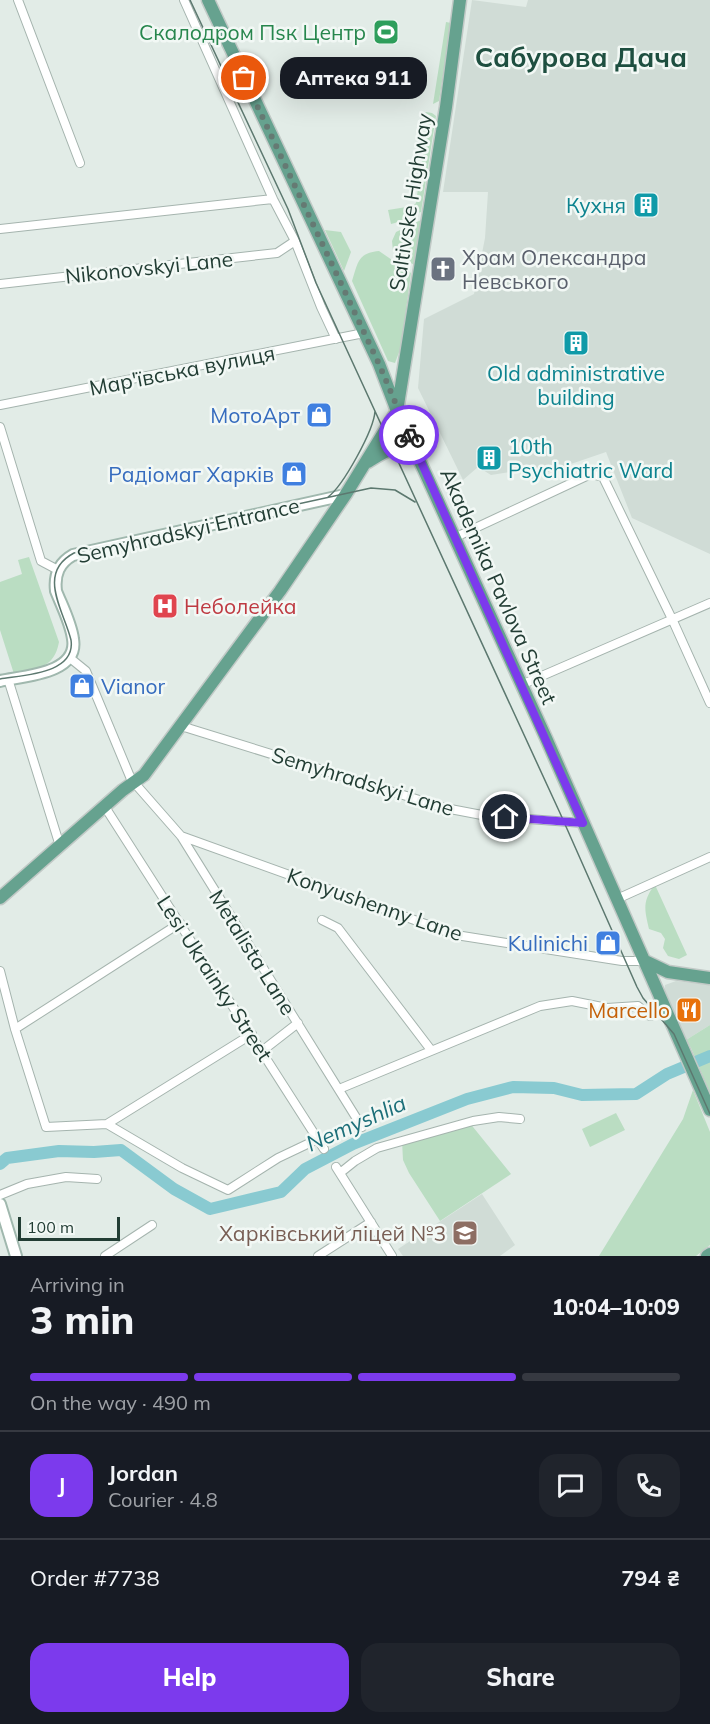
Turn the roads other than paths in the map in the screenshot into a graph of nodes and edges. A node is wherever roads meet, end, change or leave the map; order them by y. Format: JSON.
{"nodes":[{"id":1,"x":18,"y":0,"type":"edge"},
{"id":2,"x":184,"y":0,"type":"edge"},
{"id":3,"x":208,"y":0,"type":"edge"},
{"id":4,"x":460,"y":0,"type":"edge"},
{"id":5,"x":80,"y":163,"type":"dead end"},
{"id":6,"x":273,"y":199,"type":"junction"},
{"id":7,"x":0,"y":229,"type":"edge"},
{"id":8,"x":295,"y":241,"type":"junction"},
{"id":9,"x":0,"y":284,"type":"edge"},
{"id":10,"x":364,"y":333,"type":"junction"},
{"id":11,"x":336,"y":339,"type":"junction"},
{"id":12,"x":405,"y":358,"type":"junction"},
{"id":13,"x":379,"y":364,"type":"junction"},
{"id":14,"x":0,"y":405,"type":"edge"},
{"id":15,"x":397,"y":411,"type":"junction"},
{"id":16,"x":0,"y":427,"type":"edge"},
{"id":17,"x":419,"y":457,"type":"junction"},
{"id":18,"x":364,"y":465,"type":"junction"},
{"id":19,"x":345,"y":495,"type":"junction"},
{"id":20,"x":456,"y":537,"type":"junction"},
{"id":21,"x":58,"y":570,"type":"junction"},
{"id":22,"x":710,"y":603,"type":"edge"},
{"id":23,"x":673,"y":621,"type":"junction"},
{"id":24,"x":70,"y":658,"type":"junction"},
{"id":25,"x":4,"y":680,"type":"edge"},
{"id":26,"x":521,"y":686,"type":"junction"},
{"id":27,"x":710,"y":703,"type":"edge"},
{"id":28,"x":182,"y":726,"type":"junction"},
{"id":29,"x":134,"y":783,"type":"junction"},
{"id":30,"x":105,"y":807,"type":"junction"},
{"id":31,"x":583,"y":823,"type":"junction"},
{"id":32,"x":181,"y":836,"type":"junction"},
{"id":33,"x":60,"y":846,"type":"junction"},
{"id":34,"x":710,"y":857,"type":"edge"},
{"id":35,"x":0,"y":898,"type":"edge"},
{"id":36,"x":617,"y":899,"type":"junction"},
{"id":37,"x":321,"y":920,"type":"dead end"},
{"id":38,"x":180,"y":923,"type":"junction"},
{"id":39,"x":645,"y":961,"type":"junction"},
{"id":40,"x":0,"y":971,"type":"edge"},
{"id":41,"x":710,"y":978,"type":"edge"},
{"id":42,"x":666,"y":1010,"type":"junction"},
{"id":43,"x":298,"y":1023,"type":"junction"},
{"id":44,"x":15,"y":1029,"type":"junction"},
{"id":45,"x":252,"y":1034,"type":"junction"},
{"id":46,"x":431,"y":1050,"type":"junction"},
{"id":47,"x":262,"y":1051,"type":"junction"},
{"id":48,"x":339,"y":1089,"type":"junction"},
{"id":49,"x":710,"y":1110,"type":"edge"},
{"id":50,"x":519,"y":1119,"type":"dead end"},
{"id":51,"x":107,"y":1124,"type":"junction"},
{"id":52,"x":362,"y":1127,"type":"dead end"},
{"id":53,"x":318,"y":1139,"type":"junction"},
{"id":54,"x":324,"y":1149,"type":"dead end"},
{"id":55,"x":97,"y":1179,"type":"dead end"},
{"id":56,"x":0,"y":1195,"type":"edge"},
{"id":57,"x":0,"y":1204,"type":"edge"},
{"id":58,"x":371,"y":1222,"type":"junction"},
{"id":59,"x":152,"y":1225,"type":"dead end"},
{"id":60,"x":16,"y":1256,"type":"edge"},
{"id":61,"x":105,"y":1256,"type":"edge"},
{"id":62,"x":318,"y":1256,"type":"edge"},
{"id":63,"x":392,"y":1256,"type":"edge"}],
"edges":[{"from":1,"to":5,"type":"street"},
{"from":2,"to":6,"type":"street"},
{"from":3,"to":10,"type":"main road","name":"Akademika Pavlova Street"},
{"from":4,"to":12,"type":"main road","name":"Saltivske Highway"},
{"from":6,"to":7,"type":"street"},
{"from":6,"to":8,"type":"street"},
{"from":8,"to":9,"type":"street","name":"Nikonovskyi Lane"},
{"from":8,"to":11,"type":"street"},
{"from":10,"to":11,"type":"street","name":"Мар'ївська вулиця"},
{"from":10,"to":13,"type":"main road","name":"Akademika Pavlova Street"},
{"from":11,"to":14,"type":"street","name":"Мар'ївська вулиця"},
{"from":12,"to":13,"type":"main road"},
{"from":12,"to":15,"type":"main road","name":"Saltivske Highway"},
{"from":13,"to":15,"type":"main road","name":"Akademika Pavlova Street"},
{"from":15,"to":17,"type":"main road","name":"Akademika Pavlova Street"},
{"from":15,"to":18,"type":"main road"},
{"from":16,"to":21,"type":"street"},
{"from":17,"to":18,"type":"main road"},
{"from":17,"to":20,"type":"main road","name":"Akademika Pavlova Street"},
{"from":18,"to":19,"type":"main road"},
{"from":19,"to":21,"type":"main road","name":"Semyhradskyi Entrance"},
{"from":19,"to":28,"type":"main road"},
{"from":20,"to":23,"type":"street"},
{"from":20,"to":26,"type":"main road","name":"Akademika Pavlova Street"},
{"from":21,"to":24,"type":"main road","name":"Semyhradskyi Entrance"},
{"from":22,"to":23,"type":"street"},
{"from":23,"to":26,"type":"street"},
{"from":23,"to":27,"type":"street"},
{"from":24,"to":25,"type":"main road"},
{"from":24,"to":29,"type":"street","name":"Metalista Lane"},
{"from":25,"to":33,"type":"street"},
{"from":26,"to":31,"type":"main road","name":"Akademika Pavlova Street"},
{"from":28,"to":29,"type":"main road"},
{"from":28,"to":31,"type":"street","name":"Semyhradskyi Lane"},
{"from":29,"to":30,"type":"main road"},
{"from":29,"to":32,"type":"street","name":"Metalista Lane"},
{"from":30,"to":33,"type":"main road"},
{"from":30,"to":38,"type":"street","name":"Lesi Ukrainky Street"},
{"from":31,"to":36,"type":"main road","name":"Akademika Pavlova Street"},
{"from":32,"to":39,"type":"street","name":"Konyushenny Lane"},
{"from":32,"to":43,"type":"street","name":"Metalista Lane"},
{"from":33,"to":35,"type":"main road"},
{"from":34,"to":36,"type":"street"},
{"from":36,"to":39,"type":"main road","name":"Akademika Pavlova Street"},
{"from":37,"to":46,"type":"street"},
{"from":38,"to":44,"type":"street"},
{"from":38,"to":45,"type":"street","name":"Lesi Ukrainky Street"},
{"from":39,"to":41,"type":"main road"},
{"from":39,"to":42,"type":"main road","name":"Akademika Pavlova Street"},
{"from":40,"to":44,"type":"street"},
{"from":42,"to":46,"type":"street"},
{"from":42,"to":49,"type":"main road","name":"Akademika Pavlova Street"},
{"from":43,"to":47,"type":"street"},
{"from":43,"to":48,"type":"street","name":"Metalista Lane"},
{"from":44,"to":51,"type":"street"},
{"from":45,"to":47,"type":"street","name":"Lesi Ukrainky Street"},
{"from":45,"to":51,"type":"street"},
{"from":46,"to":48,"type":"street"},
{"from":47,"to":53,"type":"street","name":"Lesi Ukrainky Street"},
{"from":48,"to":52,"type":"street","name":"Metalista Lane"},
{"from":50,"to":58,"type":"street"},
{"from":51,"to":53,"type":"street"},
{"from":53,"to":54,"type":"street","name":"Lesi Ukrainky Street"},
{"from":55,"to":56,"type":"street"},
{"from":57,"to":60,"type":"main road"},
{"from":58,"to":62,"type":"street"},
{"from":58,"to":63,"type":"street"},
{"from":59,"to":61,"type":"street"}]}
